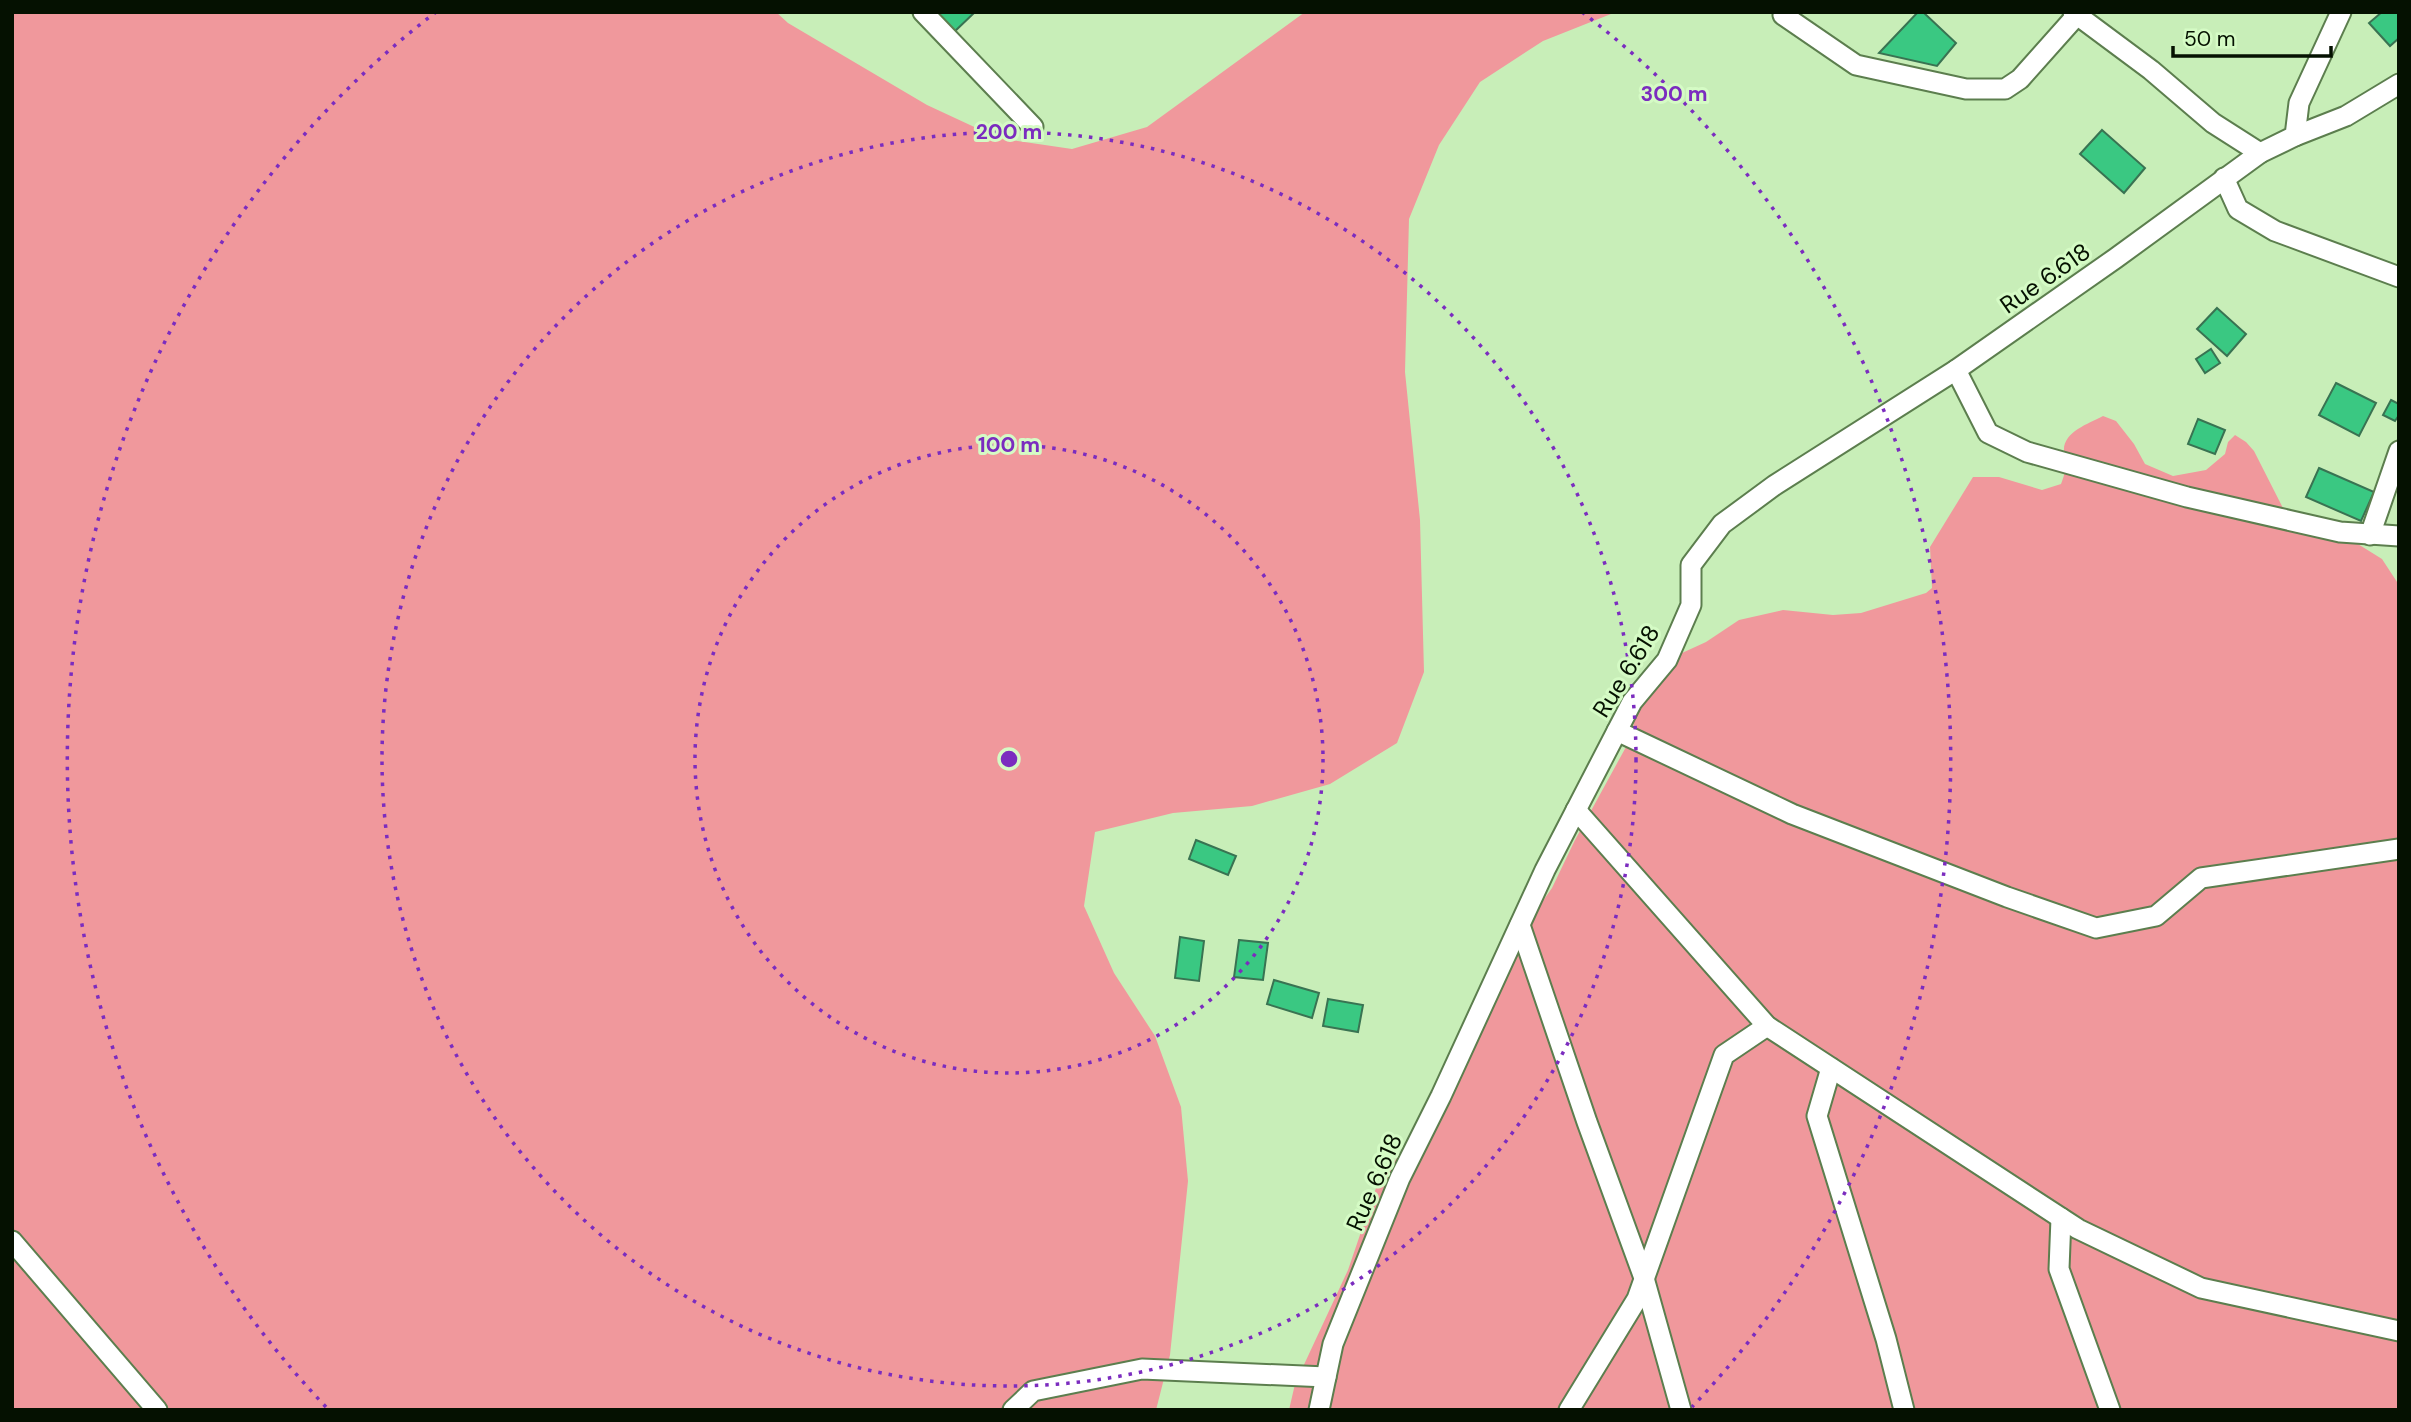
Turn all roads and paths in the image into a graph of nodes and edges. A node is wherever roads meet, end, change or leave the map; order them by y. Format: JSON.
{"nodes":[{"id":1,"x":923,"y":12,"type":"edge"},
{"id":2,"x":2341,"y":12,"type":"edge"},
{"id":3,"x":2075,"y":14,"type":"edge"},
{"id":4,"x":1783,"y":15,"type":"dead end"},
{"id":5,"x":2399,"y":84,"type":"edge"},
{"id":6,"x":1033,"y":127,"type":"dead end"},
{"id":7,"x":2295,"y":136,"type":"junction"},
{"id":8,"x":2260,"y":153,"type":"junction"},
{"id":9,"x":2224,"y":178,"type":"junction"},
{"id":10,"x":2399,"y":277,"type":"edge"},
{"id":11,"x":1956,"y":370,"type":"junction"},
{"id":12,"x":2399,"y":451,"type":"edge"},
{"id":13,"x":2370,"y":534,"type":"junction"},
{"id":14,"x":2399,"y":536,"type":"edge"},
{"id":15,"x":1617,"y":731,"type":"junction"},
{"id":16,"x":1576,"y":810,"type":"junction"},
{"id":17,"x":2399,"y":849,"type":"edge"},
{"id":18,"x":1520,"y":925,"type":"junction"},
{"id":19,"x":1767,"y":1026,"type":"junction"},
{"id":20,"x":1831,"y":1068,"type":"junction"},
{"id":21,"x":2061,"y":1218,"type":"junction"},
{"id":22,"x":12,"y":1241,"type":"edge"},
{"id":23,"x":1644,"y":1278,"type":"junction"},
{"id":24,"x":2399,"y":1331,"type":"edge"},
{"id":25,"x":1326,"y":1377,"type":"junction"},
{"id":26,"x":157,"y":1410,"type":"edge"},
{"id":27,"x":1013,"y":1410,"type":"edge"},
{"id":28,"x":1319,"y":1410,"type":"edge"},
{"id":29,"x":1569,"y":1410,"type":"edge"},
{"id":30,"x":1681,"y":1410,"type":"edge"},
{"id":31,"x":1904,"y":1410,"type":"edge"},
{"id":32,"x":2110,"y":1410,"type":"edge"}],
"edges":[{"from":1,"to":6,"type":"street"},
{"from":2,"to":7,"type":"street"},
{"from":3,"to":4,"type":"street"},
{"from":3,"to":8,"type":"street"},
{"from":5,"to":7,"type":"street","name":"Rue 6.618"},
{"from":7,"to":8,"type":"street","name":"Rue 6.618"},
{"from":8,"to":9,"type":"street","name":"Rue 6.618"},
{"from":9,"to":10,"type":"street"},
{"from":9,"to":11,"type":"street","name":"Rue 6.618"},
{"from":11,"to":13,"type":"street"},
{"from":11,"to":15,"type":"street","name":"Rue 6.618"},
{"from":12,"to":13,"type":"street"},
{"from":13,"to":14,"type":"street"},
{"from":15,"to":16,"type":"street","name":"Rue 6.618"},
{"from":15,"to":17,"type":"street"},
{"from":16,"to":18,"type":"street","name":"Rue 6.618"},
{"from":16,"to":19,"type":"street"},
{"from":18,"to":23,"type":"street"},
{"from":18,"to":25,"type":"street","name":"Rue 6.618"},
{"from":19,"to":20,"type":"street"},
{"from":19,"to":23,"type":"street"},
{"from":20,"to":21,"type":"street"},
{"from":20,"to":31,"type":"street"},
{"from":21,"to":24,"type":"street"},
{"from":21,"to":32,"type":"street"},
{"from":22,"to":26,"type":"street"},
{"from":23,"to":29,"type":"street"},
{"from":23,"to":30,"type":"street"},
{"from":25,"to":27,"type":"street"},
{"from":25,"to":28,"type":"street","name":"Rue 6.618"}]}
